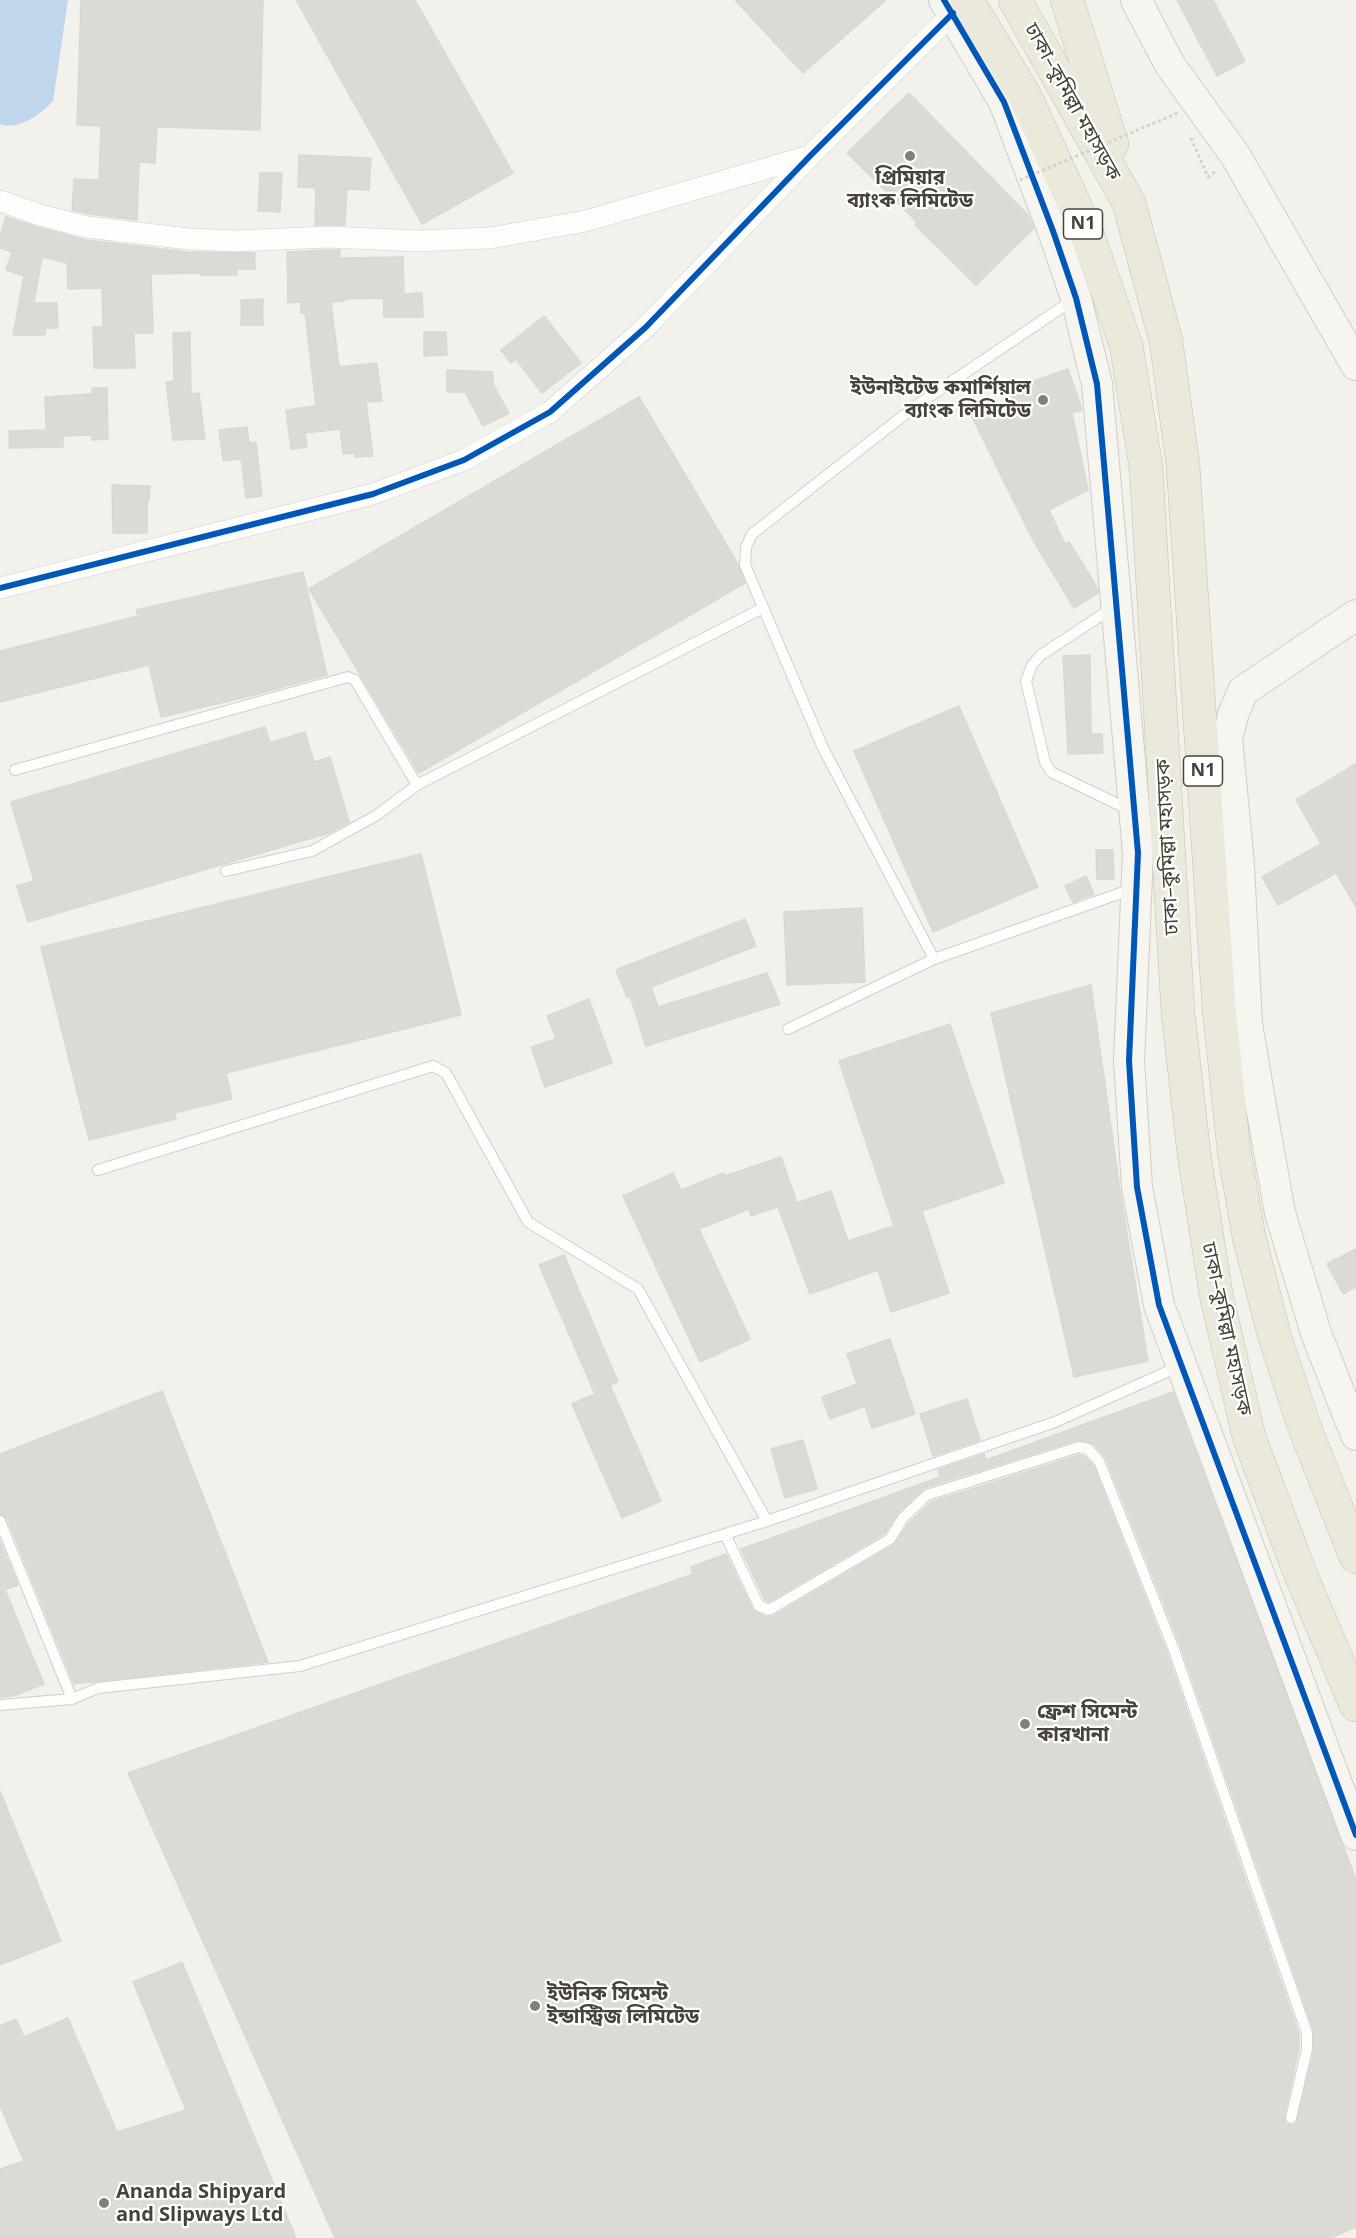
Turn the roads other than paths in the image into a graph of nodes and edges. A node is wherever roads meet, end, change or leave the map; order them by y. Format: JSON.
{"nodes":[{"id":1,"x":1015,"y":0,"type":"edge"},
{"id":2,"x":1067,"y":0,"type":"edge"},
{"id":3,"x":1136,"y":0,"type":"edge"},
{"id":4,"x":955,"y":4,"type":"edge"},
{"id":5,"x":810,"y":156,"type":"junction"},
{"id":6,"x":0,"y":201,"type":"edge"},
{"id":7,"x":1129,"y":203,"type":"junction"},
{"id":8,"x":1076,"y":298,"type":"junction"},
{"id":9,"x":1356,"y":364,"type":"edge"},
{"id":10,"x":0,"y":588,"type":"edge"},
{"id":11,"x":1117,"y":605,"type":"junction"},
{"id":12,"x":763,"y":608,"type":"junction"},
{"id":13,"x":1356,"y":615,"type":"edge"},
{"id":14,"x":15,"y":770,"type":"dead end"},
{"id":15,"x":417,"y":785,"type":"junction"},
{"id":16,"x":1134,"y":813,"type":"junction"},
{"id":17,"x":226,"y":871,"type":"dead end"},
{"id":18,"x":1136,"y":888,"type":"junction"},
{"id":19,"x":934,"y":959,"type":"junction"},
{"id":20,"x":788,"y":1029,"type":"dead end"},
{"id":21,"x":98,"y":1170,"type":"dead end"},
{"id":22,"x":1181,"y":1365,"type":"junction"},
{"id":23,"x":1356,"y":1435,"type":"edge"},
{"id":24,"x":0,"y":1521,"type":"edge"},
{"id":25,"x":767,"y":1521,"type":"junction"},
{"id":26,"x":725,"y":1534,"type":"junction"},
{"id":27,"x":1356,"y":1557,"type":"edge"},
{"id":28,"x":72,"y":1699,"type":"junction"},
{"id":29,"x":0,"y":1705,"type":"edge"},
{"id":30,"x":1356,"y":1705,"type":"edge"},
{"id":31,"x":1356,"y":1834,"type":"edge"},
{"id":32,"x":1291,"y":2118,"type":"dead end"}],
"edges":[{"from":1,"to":7,"type":"highway","name":"ঢাকা–কুমিল্লা মহাসড়ক","number":"N1"},
{"from":2,"to":7,"type":"highway","name":"ঢাকা–কুমিল্লা মহাসড়ক","number":"N1"},
{"from":3,"to":9,"type":"street"},
{"from":4,"to":5,"type":"street"},
{"from":4,"to":8,"type":"street"},
{"from":4,"to":30,"type":"highway","name":"ঢাকা–কুমিল্লা মহাসড়ক","number":"N1"},
{"from":5,"to":6,"type":"street"},
{"from":5,"to":10,"type":"street"},
{"from":7,"to":27,"type":"highway","name":"ঢাকা–কুমিল্লা মহাসড়ক","number":"N1"},
{"from":8,"to":11,"type":"street"},
{"from":8,"to":12,"type":"lane"},
{"from":11,"to":16,"type":"street"},
{"from":11,"to":16,"type":"lane"},
{"from":12,"to":15,"type":"lane"},
{"from":12,"to":19,"type":"lane"},
{"from":13,"to":23,"type":"street"},
{"from":14,"to":15,"type":"lane"},
{"from":15,"to":17,"type":"lane"},
{"from":16,"to":18,"type":"street"},
{"from":18,"to":19,"type":"lane"},
{"from":18,"to":22,"type":"street"},
{"from":19,"to":20,"type":"lane"},
{"from":21,"to":25,"type":"lane"},
{"from":22,"to":25,"type":"lane"},
{"from":22,"to":31,"type":"street"},
{"from":24,"to":28,"type":"lane"},
{"from":25,"to":26,"type":"lane"},
{"from":26,"to":28,"type":"lane"},
{"from":26,"to":32,"type":"lane"},
{"from":28,"to":29,"type":"lane"}]}
